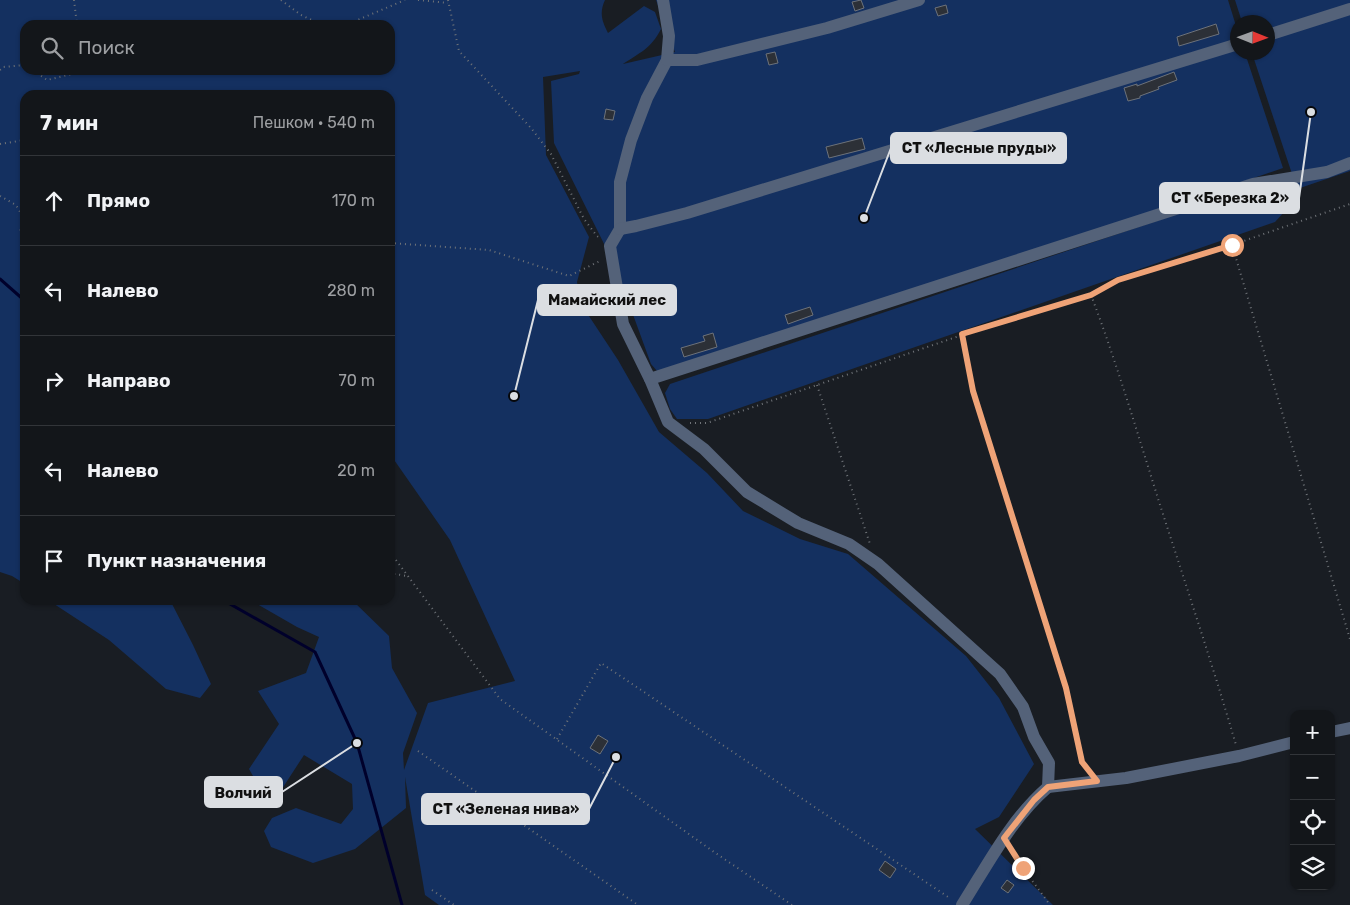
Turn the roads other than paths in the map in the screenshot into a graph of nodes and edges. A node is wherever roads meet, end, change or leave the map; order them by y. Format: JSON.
{"nodes":[{"id":1,"x":663,"y":0,"type":"edge"},
{"id":2,"x":919,"y":0,"type":"edge"},
{"id":3,"x":1350,"y":9,"type":"edge"},
{"id":4,"x":1275,"y":32,"type":"edge"},
{"id":5,"x":1230,"y":46,"type":"edge"},
{"id":6,"x":667,"y":60,"type":"junction"},
{"id":7,"x":1350,"y":163,"type":"edge"},
{"id":8,"x":620,"y":228,"type":"junction"},
{"id":9,"x":650,"y":379,"type":"junction"},
{"id":10,"x":1350,"y":728,"type":"edge"},
{"id":11,"x":1335,"y":731,"type":"edge"},
{"id":12,"x":1290,"y":743,"type":"edge"},
{"id":13,"x":1048,"y":787,"type":"junction"},
{"id":14,"x":957,"y":902,"type":"edge"}],
"edges":[{"from":1,"to":6,"type":"street"},
{"from":2,"to":6,"type":"street"},
{"from":3,"to":4,"type":"street"},
{"from":5,"to":8,"type":"street"},
{"from":6,"to":8,"type":"street"},
{"from":7,"to":9,"type":"street"},
{"from":8,"to":9,"type":"street"},
{"from":9,"to":13,"type":"street"},
{"from":10,"to":11,"type":"street"},
{"from":12,"to":13,"type":"street"},
{"from":13,"to":14,"type":"street"}]}
